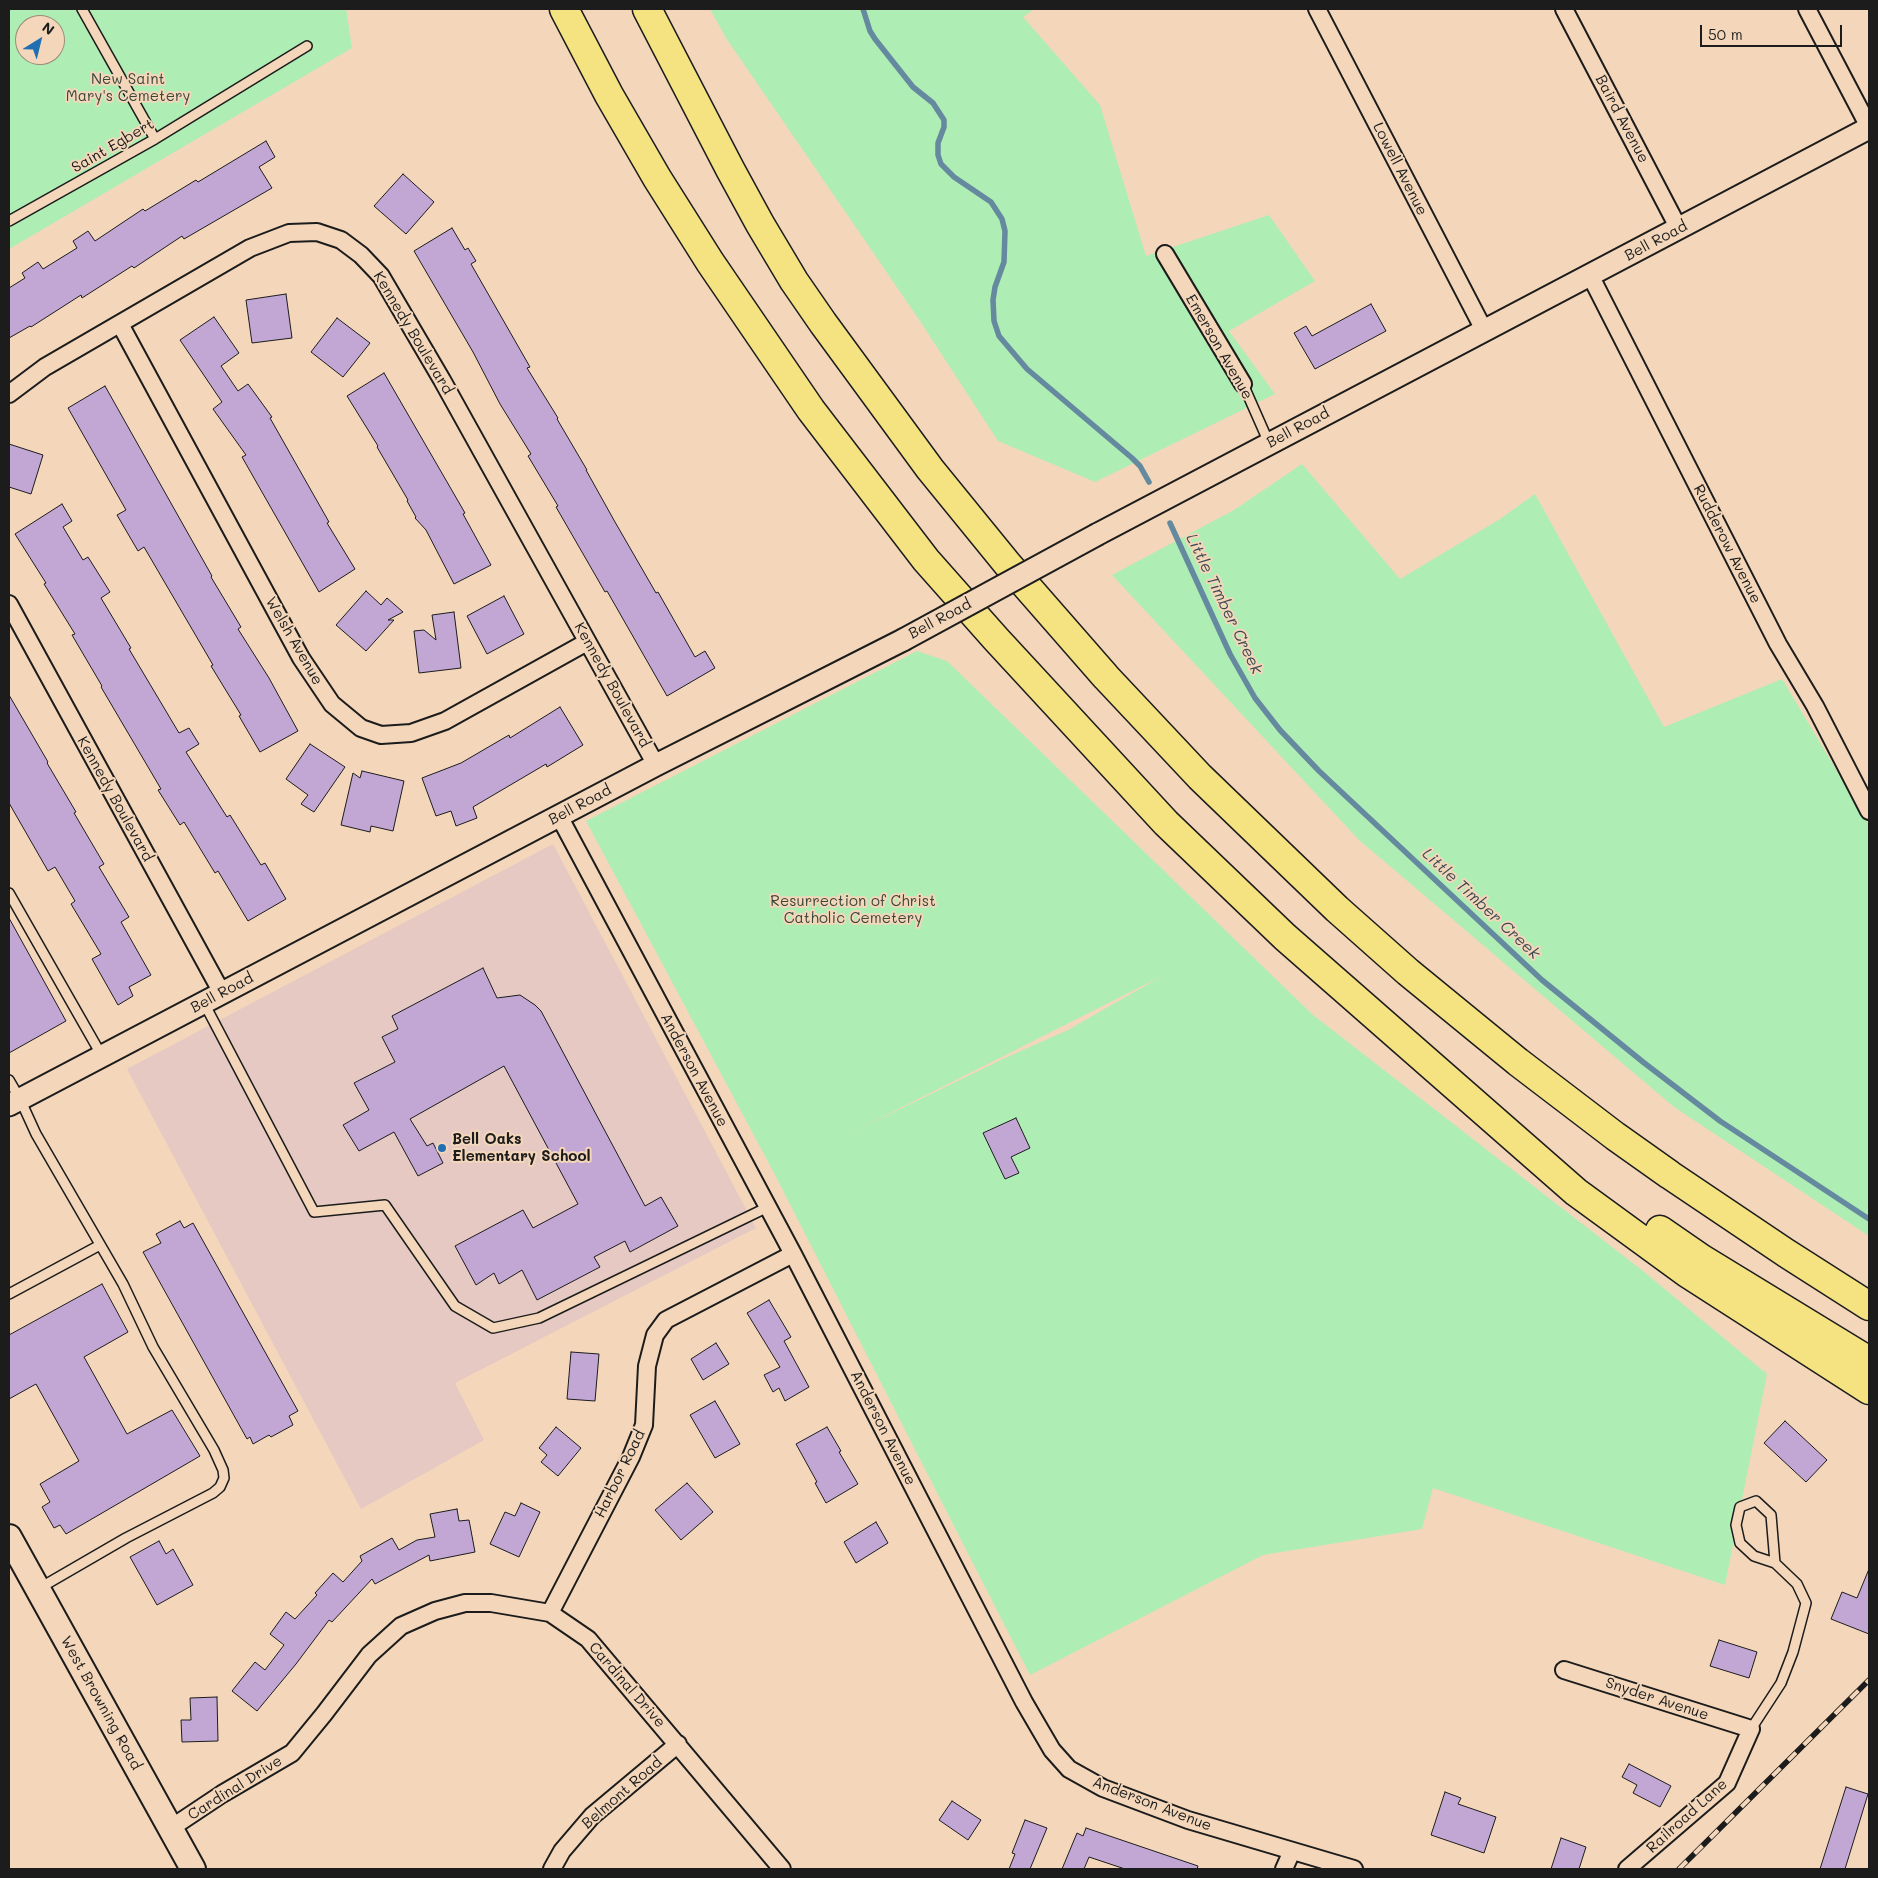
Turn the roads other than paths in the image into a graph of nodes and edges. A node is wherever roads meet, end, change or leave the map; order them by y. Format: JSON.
{"nodes":[{"id":1,"x":82,"y":9,"type":"edge"},
{"id":2,"x":564,"y":9,"type":"edge"},
{"id":3,"x":647,"y":9,"type":"edge"},
{"id":4,"x":1317,"y":9,"type":"edge"},
{"id":5,"x":1564,"y":9,"type":"edge"},
{"id":6,"x":1807,"y":9,"type":"edge"},
{"id":7,"x":307,"y":46,"type":"dead end"},
{"id":8,"x":1869,"y":127,"type":"edge"},
{"id":9,"x":155,"y":139,"type":"junction"},
{"id":10,"x":9,"y":221,"type":"edge"},
{"id":11,"x":1679,"y":229,"type":"junction"},
{"id":12,"x":1164,"y":254,"type":"dead end"},
{"id":13,"x":1590,"y":275,"type":"junction"},
{"id":14,"x":120,"y":324,"type":"junction"},
{"id":15,"x":1484,"y":330,"type":"junction"},
{"id":16,"x":1243,"y":384,"type":"joint"},
{"id":17,"x":9,"y":394,"type":"edge"},
{"id":18,"x":1269,"y":444,"type":"junction"},
{"id":19,"x":9,"y":604,"type":"edge"},
{"id":20,"x":587,"y":642,"type":"junction"},
{"id":21,"x":656,"y":765,"type":"junction"},
{"id":22,"x":1869,"y":807,"type":"edge"},
{"id":23,"x":559,"y":816,"type":"junction"},
{"id":24,"x":9,"y":893,"type":"edge"},
{"id":25,"x":213,"y":998,"type":"junction"},
{"id":26,"x":102,"y":1056,"type":"junction"},
{"id":27,"x":1428,"y":1062,"type":"junction"},
{"id":28,"x":9,"y":1080,"type":"edge"},
{"id":29,"x":15,"y":1102,"type":"edge"},
{"id":30,"x":768,"y":1207,"type":"junction"},
{"id":31,"x":1723,"y":1212,"type":"junction"},
{"id":32,"x":100,"y":1245,"type":"junction"},
{"id":33,"x":793,"y":1254,"type":"junction"},
{"id":34,"x":1869,"y":1286,"type":"edge"},
{"id":35,"x":9,"y":1294,"type":"edge"},
{"id":36,"x":1869,"y":1306,"type":"edge"},
{"id":37,"x":1869,"y":1361,"type":"edge"},
{"id":38,"x":1869,"y":1390,"type":"edge"},
{"id":39,"x":9,"y":1537,"type":"edge"},
{"id":40,"x":1775,"y":1563,"type":"junction"},
{"id":41,"x":38,"y":1589,"type":"junction"},
{"id":42,"x":550,"y":1613,"type":"junction"},
{"id":43,"x":1564,"y":1670,"type":"dead end"},
{"id":44,"x":1751,"y":1729,"type":"junction"},
{"id":45,"x":678,"y":1744,"type":"junction"},
{"id":46,"x":170,"y":1828,"type":"junction"},
{"id":47,"x":1292,"y":1850,"type":"junction"},
{"id":48,"x":193,"y":1869,"type":"edge"},
{"id":49,"x":552,"y":1869,"type":"edge"},
{"id":50,"x":782,"y":1869,"type":"edge"},
{"id":51,"x":1284,"y":1869,"type":"edge"},
{"id":52,"x":1354,"y":1869,"type":"edge"},
{"id":53,"x":1627,"y":1869,"type":"edge"}],
"edges":[{"from":1,"to":9,"type":"lane"},
{"from":2,"to":27,"type":"highway"},
{"from":3,"to":31,"type":"highway"},
{"from":4,"to":15,"type":"street","name":"Lowell Avenue"},
{"from":5,"to":11,"type":"street","name":"Baird Avenue"},
{"from":6,"to":8,"type":"street"},
{"from":7,"to":9,"type":"lane","name":"Saint Egbert"},
{"from":8,"to":11,"type":"street","name":"Bell Road"},
{"from":9,"to":10,"type":"lane","name":"Saint Egbert"},
{"from":11,"to":13,"type":"street","name":"Bell Road"},
{"from":12,"to":16,"type":"street","name":"Emerson Avenue"},
{"from":13,"to":15,"type":"street","name":"Bell Road"},
{"from":13,"to":22,"type":"street","name":"Rudderow Avenue"},
{"from":14,"to":17,"type":"street","name":"Kennedy Boulevard"},
{"from":14,"to":20,"type":"street","name":"Kennedy Boulevard"},
{"from":14,"to":20,"type":"street","name":"Welsh Avenue"},
{"from":15,"to":18,"type":"street","name":"Bell Road"},
{"from":16,"to":18,"type":"lane","name":"Emerson Avenue"},
{"from":18,"to":21,"type":"street","name":"Bell Road","bridge":true},
{"from":19,"to":25,"type":"street","name":"Kennedy Boulevard"},
{"from":20,"to":21,"type":"street","name":"Kennedy Boulevard"},
{"from":21,"to":23,"type":"street","name":"Bell Road"},
{"from":23,"to":25,"type":"street","name":"Bell Road"},
{"from":23,"to":30,"type":"street","name":"Anderson Avenue"},
{"from":24,"to":26,"type":"lane"},
{"from":25,"to":26,"type":"street","name":"Bell Road"},
{"from":25,"to":30,"type":"lane"},
{"from":26,"to":29,"type":"street","name":"Bell Road"},
{"from":27,"to":37,"type":"highway"},
{"from":27,"to":38,"type":"highway"},
{"from":28,"to":29,"type":"lane"},
{"from":29,"to":32,"type":"lane"},
{"from":30,"to":33,"type":"street","name":"Anderson Avenue"},
{"from":31,"to":34,"type":"highway"},
{"from":31,"to":36,"type":"highway"},
{"from":32,"to":35,"type":"lane"},
{"from":32,"to":41,"type":"lane"},
{"from":33,"to":42,"type":"street","name":"Harbor Road"},
{"from":33,"to":47,"type":"street","name":"Anderson Avenue"},
{"from":39,"to":41,"type":"main road","name":"West Browning Road"},
{"from":40,"to":40,"type":"lane"},
{"from":40,"to":44,"type":"lane"},
{"from":41,"to":46,"type":"main road","name":"West Browning Road"},
{"from":42,"to":45,"type":"street","name":"Cardinal Drive"},
{"from":42,"to":46,"type":"street","name":"Cardinal Drive"},
{"from":43,"to":44,"type":"street","name":"Snyder Avenue"},
{"from":44,"to":53,"type":"street","name":"Railroad Lane"},
{"from":45,"to":49,"type":"street","name":"Belmont Road"},
{"from":45,"to":50,"type":"street","name":"Cardinal Drive"},
{"from":46,"to":48,"type":"main road","name":"West Browning Road"},
{"from":47,"to":51,"type":"street"},
{"from":47,"to":52,"type":"street","name":"Anderson Avenue"}]}
